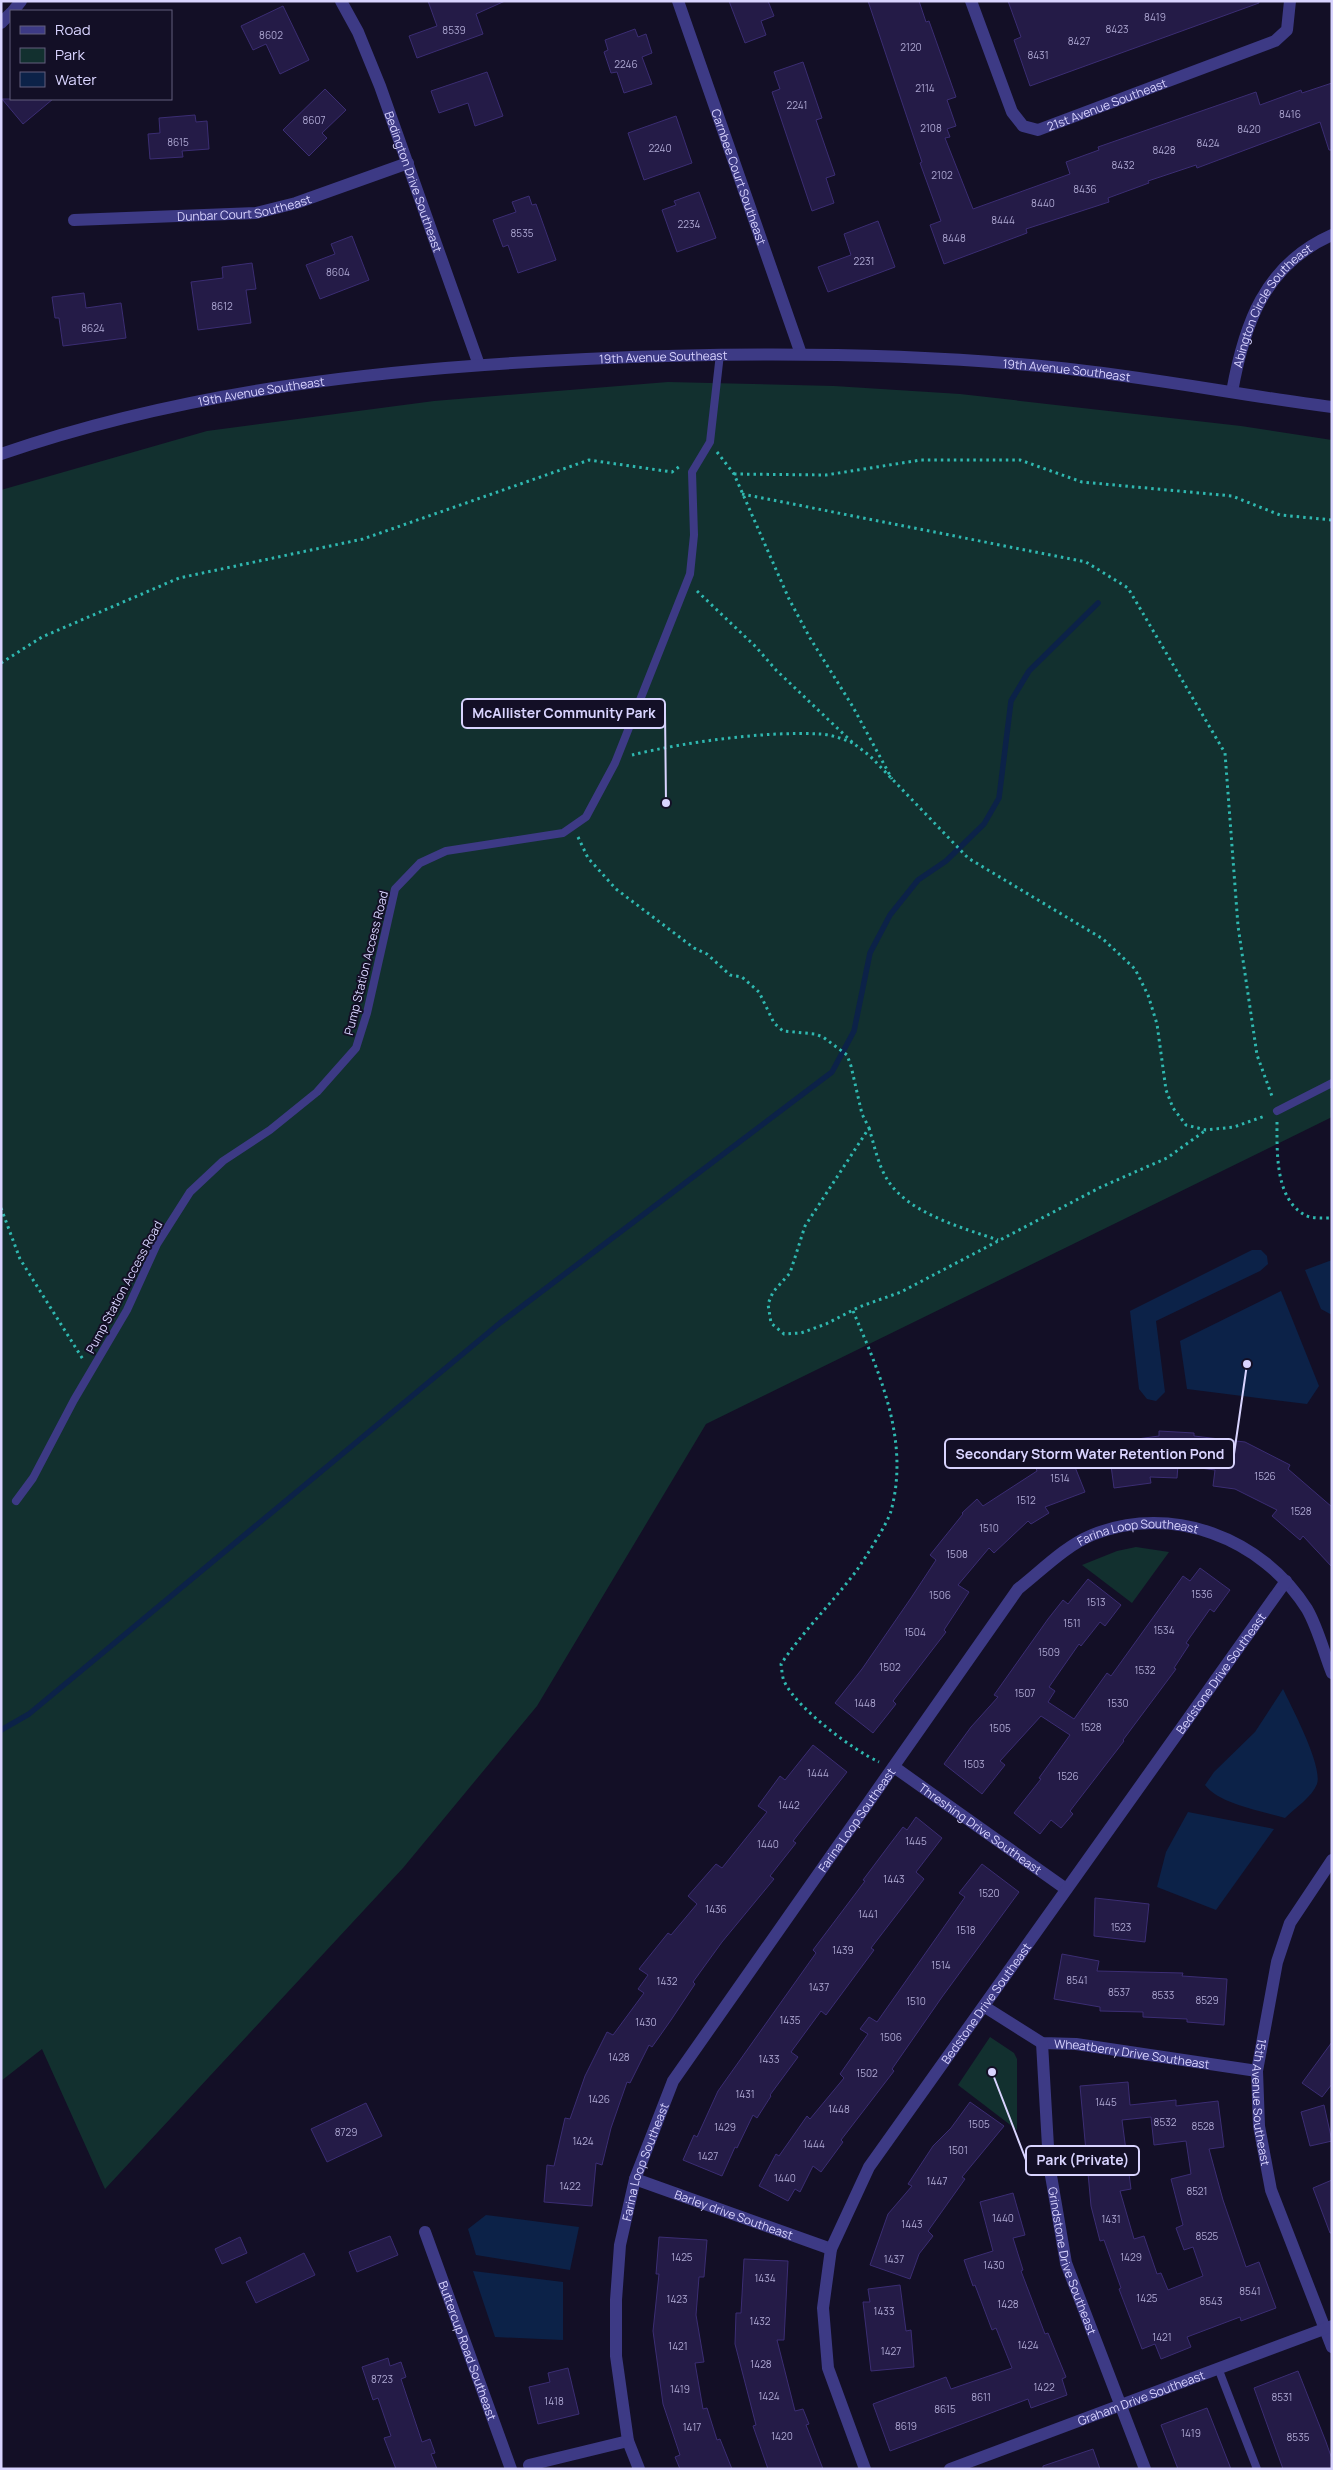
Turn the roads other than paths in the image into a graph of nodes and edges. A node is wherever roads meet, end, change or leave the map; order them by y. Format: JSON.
{"nodes":[{"id":1,"x":341,"y":1,"type":"edge"},
{"id":2,"x":678,"y":1,"type":"edge"},
{"id":3,"x":971,"y":1,"type":"edge"},
{"id":4,"x":1290,"y":1,"type":"edge"},
{"id":5,"x":10,"y":14,"type":"edge"},
{"id":6,"x":1,"y":23,"type":"edge"},
{"id":7,"x":408,"y":163,"type":"junction"},
{"id":8,"x":74,"y":220,"type":"dead end"},
{"id":9,"x":1332,"y":235,"type":"edge"},
{"id":10,"x":720,"y":354,"type":"junction"},
{"id":11,"x":800,"y":354,"type":"junction"},
{"id":12,"x":479,"y":365,"type":"junction"},
{"id":13,"x":1232,"y":392,"type":"junction"},
{"id":14,"x":1332,"y":407,"type":"edge"},
{"id":15,"x":1,"y":454,"type":"edge"},
{"id":16,"x":1332,"y":1083,"type":"edge"},
{"id":17,"x":1277,"y":1111,"type":"road end"},
{"id":18,"x":16,"y":1500,"type":"dead end"},
{"id":19,"x":1286,"y":1581,"type":"junction"},
{"id":20,"x":1332,"y":1673,"type":"edge"},
{"id":21,"x":894,"y":1767,"type":"junction"},
{"id":22,"x":1332,"y":1860,"type":"edge"},
{"id":23,"x":1066,"y":1889,"type":"junction"},
{"id":24,"x":985,"y":2007,"type":"junction"},
{"id":25,"x":1042,"y":2043,"type":"junction"},
{"id":26,"x":1257,"y":2071,"type":"junction"},
{"id":27,"x":635,"y":2179,"type":"junction"},
{"id":28,"x":425,"y":2232,"type":"dead end"},
{"id":29,"x":832,"y":2249,"type":"junction"},
{"id":30,"x":1328,"y":2327,"type":"edge"},
{"id":31,"x":1332,"y":2347,"type":"edge"},
{"id":32,"x":1218,"y":2368,"type":"junction"},
{"id":33,"x":1120,"y":2406,"type":"junction"},
{"id":34,"x":628,"y":2441,"type":"junction"},
{"id":35,"x":529,"y":2465,"type":"dead end"},
{"id":36,"x":511,"y":2469,"type":"edge"},
{"id":37,"x":640,"y":2469,"type":"edge"},
{"id":38,"x":865,"y":2469,"type":"edge"},
{"id":39,"x":950,"y":2469,"type":"edge"},
{"id":40,"x":1144,"y":2469,"type":"edge"},
{"id":41,"x":1257,"y":2469,"type":"edge"}],
"edges":[{"from":1,"to":7,"type":"street","name":"Bedington Drive Southeast"},
{"from":2,"to":11,"type":"street","name":"Carnbee Court Southeast"},
{"from":3,"to":4,"type":"street","name":"21st Avenue Southeast"},
{"from":5,"to":6,"type":"street"},
{"from":7,"to":8,"type":"street","name":"Dunbar Court Southeast"},
{"from":7,"to":12,"type":"street","name":"Bedington Drive Southeast"},
{"from":9,"to":13,"type":"street","name":"Abington Circle Southeast"},
{"from":10,"to":11,"type":"street","name":"19th Avenue Southeast"},
{"from":10,"to":12,"type":"street","name":"19th Avenue Southeast"},
{"from":10,"to":18,"type":"lane","name":"Pump Station Access Road"},
{"from":11,"to":13,"type":"street","name":"19th Avenue Southeast"},
{"from":12,"to":15,"type":"street","name":"19th Avenue Southeast"},
{"from":13,"to":14,"type":"street","name":"19th Avenue Southeast"},
{"from":16,"to":17,"type":"lane"},
{"from":19,"to":20,"type":"street","name":"Farina Loop Southeast"},
{"from":19,"to":21,"type":"street","name":"Farina Loop Southeast"},
{"from":19,"to":23,"type":"street","name":"Bedstone Drive Southeast"},
{"from":21,"to":23,"type":"street","name":"Threshing Drive Southeast"},
{"from":21,"to":27,"type":"street","name":"Farina Loop Southeast"},
{"from":22,"to":26,"type":"street","name":"15th Avenue Southeast"},
{"from":23,"to":24,"type":"street","name":"Bedstone Drive Southeast"},
{"from":24,"to":25,"type":"street","name":"Wheatberry Drive Southeast"},
{"from":24,"to":29,"type":"street","name":"Bedstone Drive Southeast"},
{"from":25,"to":26,"type":"street","name":"Wheatberry Drive Southeast"},
{"from":25,"to":33,"type":"street","name":"Grindstone Drive Southeast"},
{"from":26,"to":30,"type":"street","name":"15th Avenue Southeast"},
{"from":27,"to":29,"type":"street","name":"Barley drive Southeast"},
{"from":27,"to":34,"type":"street","name":"Farina Loop Southeast"},
{"from":28,"to":36,"type":"street","name":"Buttercup Road Southeast"},
{"from":29,"to":38,"type":"street","name":"Bedstone Drive Southeast"},
{"from":30,"to":31,"type":"street","name":"15th Avenue Southeast"},
{"from":30,"to":32,"type":"street","name":"Graham Drive Southeast"},
{"from":32,"to":33,"type":"street","name":"Graham Drive Southeast"},
{"from":32,"to":41,"type":"lane"},
{"from":33,"to":39,"type":"street","name":"Graham Drive Southeast"},
{"from":33,"to":40,"type":"street","name":"Grindstone Drive Southeast"},
{"from":34,"to":35,"type":"street"},
{"from":34,"to":37,"type":"street","name":"Farina Loop Southeast"}]}
